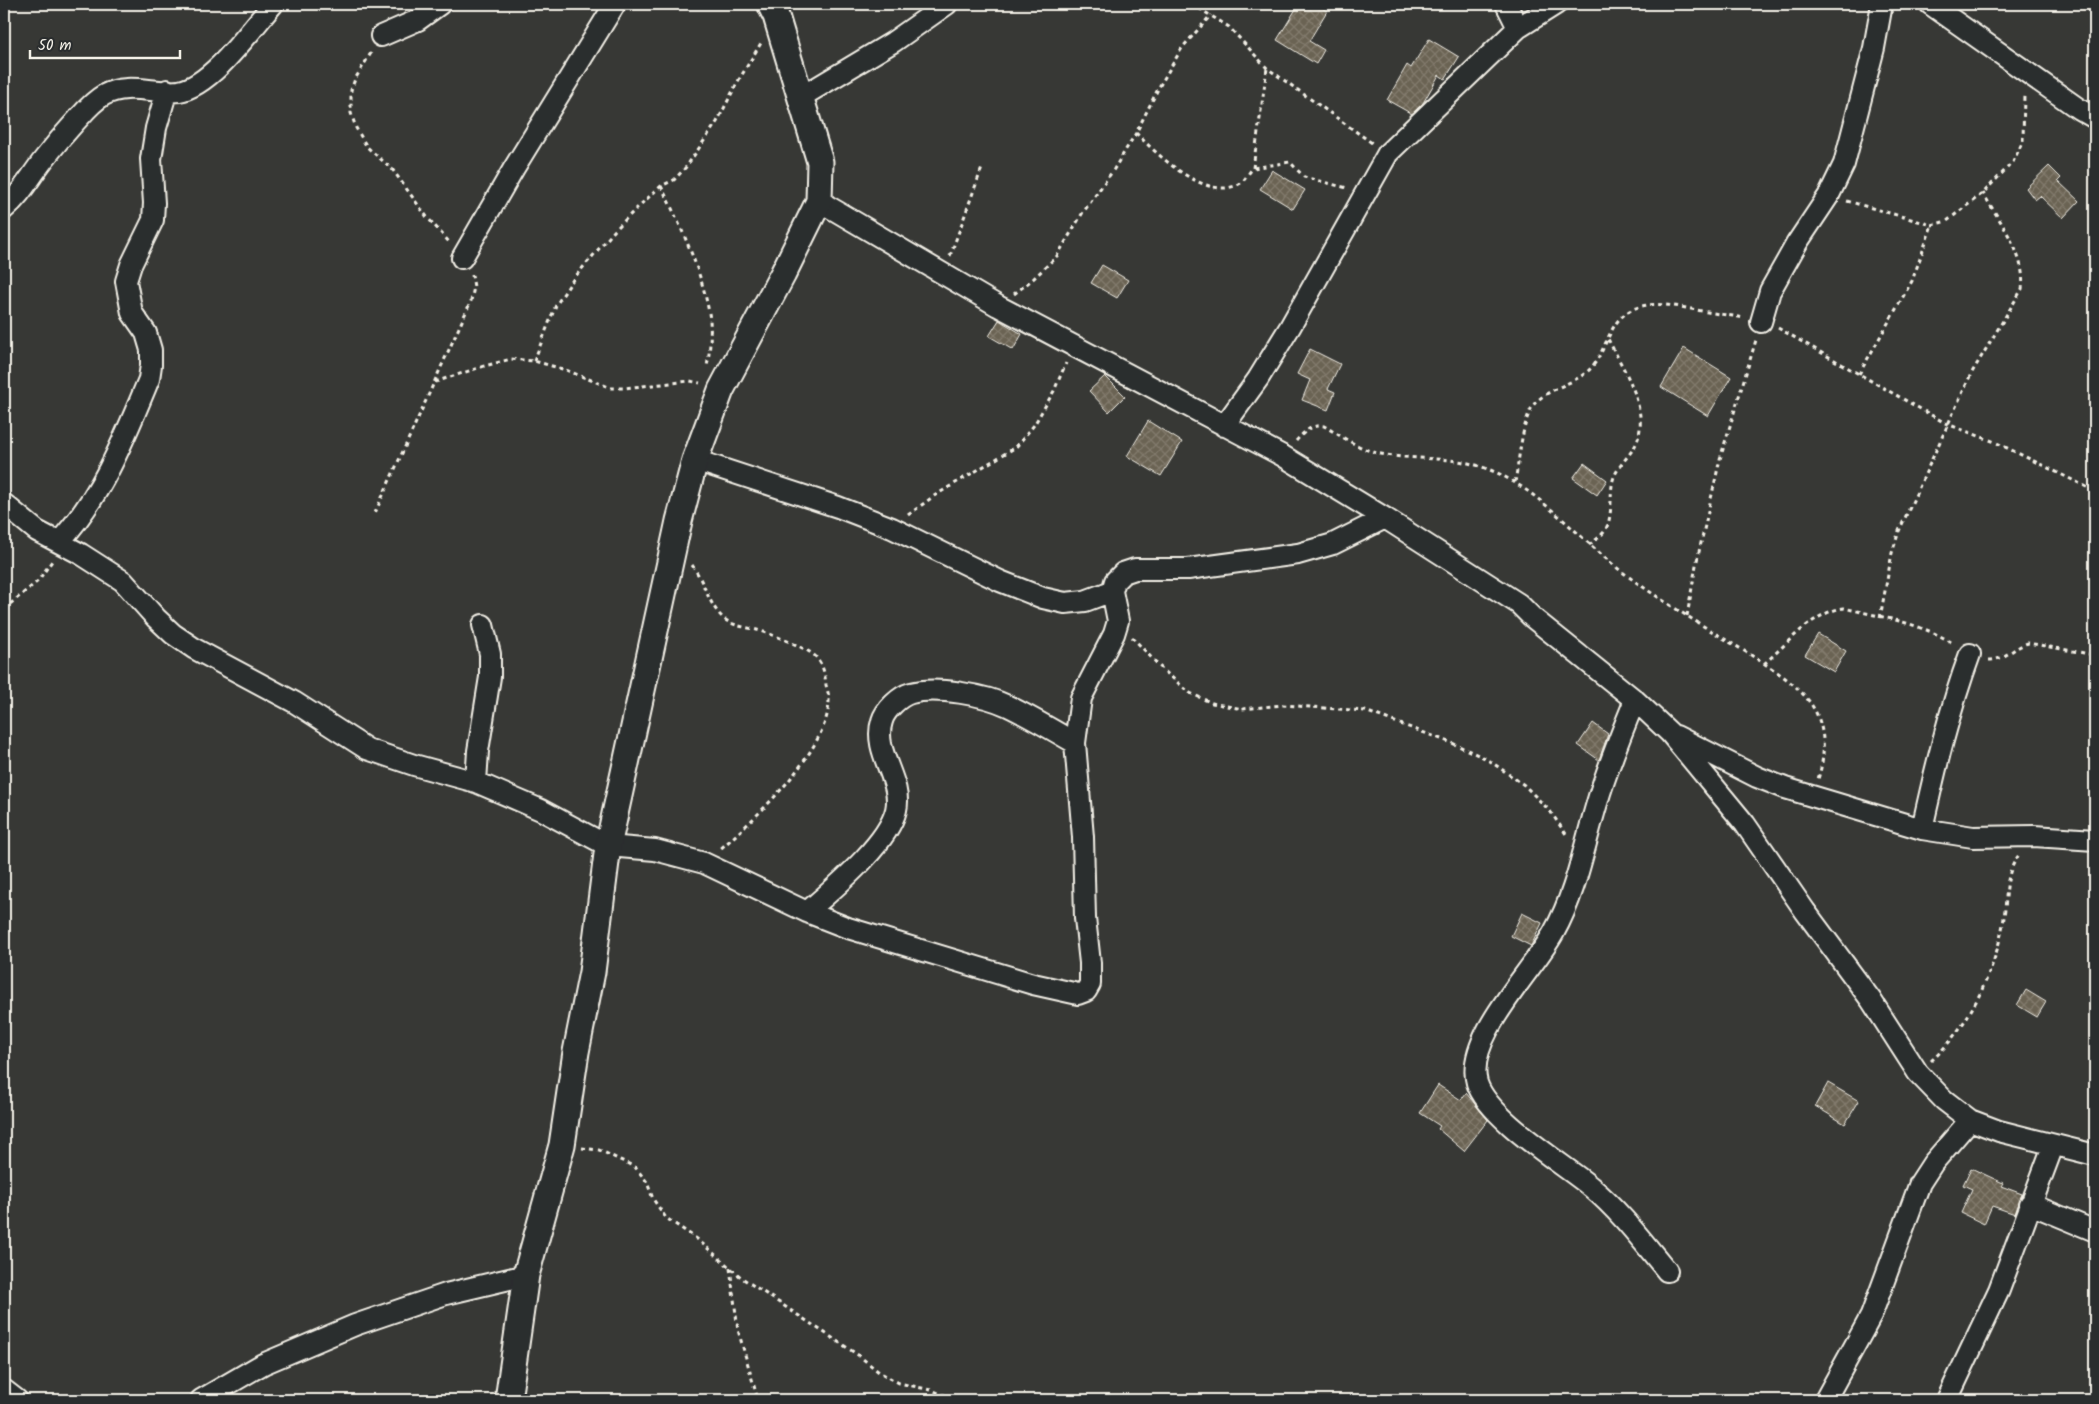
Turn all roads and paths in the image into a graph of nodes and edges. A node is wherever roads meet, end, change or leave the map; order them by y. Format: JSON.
{"nodes":[{"id":1,"x":273,"y":4,"type":"edge"},
{"id":2,"x":385,"y":4,"type":"edge"},
{"id":3,"x":440,"y":4,"type":"edge"},
{"id":4,"x":615,"y":4,"type":"edge"},
{"id":5,"x":947,"y":4,"type":"edge"},
{"id":6,"x":1192,"y":4,"type":"edge"},
{"id":7,"x":1506,"y":4,"type":"edge"},
{"id":8,"x":1556,"y":4,"type":"edge"},
{"id":9,"x":1882,"y":4,"type":"edge"},
{"id":10,"x":1930,"y":4,"type":"edge"},
{"id":11,"x":777,"y":8,"type":"edge"},
{"id":12,"x":1211,"y":15,"type":"junction"},
{"id":13,"x":1518,"y":28,"type":"junction"},
{"id":14,"x":382,"y":36,"type":"junction"},
{"id":15,"x":1267,"y":68,"type":"junction"},
{"id":16,"x":2026,"y":70,"type":"junction"},
{"id":17,"x":167,"y":90,"type":"junction"},
{"id":18,"x":801,"y":97,"type":"junction"},
{"id":19,"x":2095,"y":118,"type":"edge"},
{"id":20,"x":1136,"y":133,"type":"junction"},
{"id":21,"x":1388,"y":153,"type":"junction"},
{"id":22,"x":982,"y":168,"type":"dead end"},
{"id":23,"x":1253,"y":168,"type":"junction"},
{"id":24,"x":661,"y":186,"type":"junction"},
{"id":25,"x":1367,"y":193,"type":"junction"},
{"id":26,"x":1983,"y":193,"type":"junction"},
{"id":27,"x":1829,"y":195,"type":"junction"},
{"id":28,"x":819,"y":201,"type":"junction"},
{"id":29,"x":4,"y":209,"type":"edge"},
{"id":30,"x":1932,"y":225,"type":"junction"},
{"id":31,"x":462,"y":258,"type":"junction"},
{"id":32,"x":943,"y":275,"type":"junction"},
{"id":33,"x":998,"y":306,"type":"junction"},
{"id":34,"x":1761,"y":322,"type":"junction"},
{"id":35,"x":1608,"y":339,"type":"junction"},
{"id":36,"x":1072,"y":346,"type":"junction"},
{"id":37,"x":534,"y":361,"type":"junction"},
{"id":38,"x":1859,"y":374,"type":"junction"},
{"id":39,"x":435,"y":382,"type":"junction"},
{"id":40,"x":713,"y":387,"type":"junction"},
{"id":41,"x":1947,"y":424,"type":"junction"},
{"id":42,"x":1224,"y":426,"type":"junction"},
{"id":43,"x":1283,"y":456,"type":"junction"},
{"id":44,"x":695,"y":460,"type":"junction"},
{"id":45,"x":1515,"y":482,"type":"junction"},
{"id":46,"x":2095,"y":491,"type":"edge"},
{"id":47,"x":4,"y":504,"type":"edge"},
{"id":48,"x":375,"y":513,"type":"dead end"},
{"id":49,"x":1385,"y":518,"type":"junction"},
{"id":50,"x":892,"y":528,"type":"junction"},
{"id":51,"x":55,"y":540,"type":"junction"},
{"id":52,"x":1590,"y":545,"type":"junction"},
{"id":53,"x":672,"y":554,"type":"junction"},
{"id":54,"x":1112,"y":591,"type":"junction"},
{"id":55,"x":4,"y":609,"type":"edge"},
{"id":56,"x":1687,"y":616,"type":"junction"},
{"id":57,"x":1880,"y":618,"type":"junction"},
{"id":58,"x":1118,"y":621,"type":"junction"},
{"id":59,"x":483,"y":625,"type":"dead end"},
{"id":60,"x":1970,"y":654,"type":"junction"},
{"id":61,"x":2095,"y":655,"type":"edge"},
{"id":62,"x":1764,"y":664,"type":"junction"},
{"id":63,"x":1635,"y":700,"type":"junction"},
{"id":64,"x":1670,"y":733,"type":"junction"},
{"id":65,"x":1075,"y":743,"type":"junction"},
{"id":66,"x":476,"y":782,"type":"junction"},
{"id":67,"x":1813,"y":797,"type":"junction"},
{"id":68,"x":1922,"y":829,"type":"junction"},
{"id":69,"x":2034,"y":836,"type":"junction"},
{"id":70,"x":2095,"y":840,"type":"edge"},
{"id":71,"x":608,"y":846,"type":"junction"},
{"id":72,"x":1581,"y":856,"type":"junction"},
{"id":73,"x":704,"y":863,"type":"junction"},
{"id":74,"x":807,"y":912,"type":"junction"},
{"id":75,"x":1918,"y":1072,"type":"junction"},
{"id":76,"x":1970,"y":1120,"type":"junction"},
{"id":77,"x":562,"y":1145,"type":"junction"},
{"id":78,"x":2053,"y":1146,"type":"junction"},
{"id":79,"x":2093,"y":1151,"type":"edge"},
{"id":80,"x":2030,"y":1204,"type":"junction"},
{"id":81,"x":2095,"y":1230,"type":"edge"},
{"id":82,"x":730,"y":1268,"type":"junction"},
{"id":83,"x":1667,"y":1272,"type":"dead end"},
{"id":84,"x":526,"y":1275,"type":"junction"},
{"id":85,"x":4,"y":1390,"type":"edge"},
{"id":86,"x":17,"y":1400,"type":"edge"},
{"id":87,"x":201,"y":1400,"type":"edge"},
{"id":88,"x":508,"y":1400,"type":"edge"},
{"id":89,"x":758,"y":1400,"type":"edge"},
{"id":90,"x":957,"y":1400,"type":"edge"},
{"id":91,"x":1825,"y":1400,"type":"edge"},
{"id":92,"x":1947,"y":1400,"type":"edge"}],
"edges":[{"from":1,"to":17,"type":"street"},
{"from":2,"to":14,"type":"path"},
{"from":3,"to":14,"type":"street"},
{"from":4,"to":31,"type":"street"},
{"from":5,"to":18,"type":"street"},
{"from":6,"to":12,"type":"path"},
{"from":7,"to":13,"type":"street"},
{"from":8,"to":13,"type":"street"},
{"from":9,"to":27,"type":"street"},
{"from":10,"to":16,"type":"street"},
{"from":11,"to":18,"type":"street"},
{"from":11,"to":24,"type":"path"},
{"from":12,"to":15,"type":"path"},
{"from":12,"to":20,"type":"path"},
{"from":13,"to":21,"type":"street"},
{"from":14,"to":31,"type":"path"},
{"from":15,"to":21,"type":"path"},
{"from":15,"to":23,"type":"path"},
{"from":16,"to":19,"type":"street"},
{"from":16,"to":26,"type":"path"},
{"from":17,"to":29,"type":"street"},
{"from":17,"to":51,"type":"street"},
{"from":18,"to":28,"type":"street"},
{"from":20,"to":23,"type":"path"},
{"from":20,"to":33,"type":"path"},
{"from":21,"to":25,"type":"street"},
{"from":22,"to":32,"type":"path"},
{"from":23,"to":25,"type":"path"},
{"from":24,"to":37,"type":"path"},
{"from":24,"to":40,"type":"path"},
{"from":25,"to":42,"type":"street"},
{"from":26,"to":30,"type":"path"},
{"from":26,"to":41,"type":"path"},
{"from":27,"to":30,"type":"path"},
{"from":27,"to":34,"type":"street"},
{"from":28,"to":32,"type":"street"},
{"from":28,"to":40,"type":"street"},
{"from":30,"to":38,"type":"path"},
{"from":31,"to":39,"type":"path"},
{"from":32,"to":33,"type":"street"},
{"from":33,"to":36,"type":"street"},
{"from":34,"to":35,"type":"path"},
{"from":34,"to":38,"type":"path"},
{"from":34,"to":56,"type":"path"},
{"from":35,"to":45,"type":"path"},
{"from":35,"to":52,"type":"path"},
{"from":36,"to":42,"type":"street"},
{"from":36,"to":50,"type":"path"},
{"from":37,"to":39,"type":"path"},
{"from":37,"to":40,"type":"path"},
{"from":38,"to":41,"type":"path"},
{"from":39,"to":48,"type":"path"},
{"from":40,"to":44,"type":"street"},
{"from":41,"to":46,"type":"path"},
{"from":41,"to":57,"type":"path"},
{"from":42,"to":43,"type":"street"},
{"from":43,"to":45,"type":"path"},
{"from":43,"to":49,"type":"street"},
{"from":44,"to":50,"type":"street"},
{"from":44,"to":53,"type":"street"},
{"from":45,"to":52,"type":"path"},
{"from":47,"to":51,"type":"street"},
{"from":49,"to":54,"type":"street"},
{"from":49,"to":63,"type":"street"},
{"from":50,"to":54,"type":"street"},
{"from":51,"to":55,"type":"path"},
{"from":51,"to":66,"type":"street"},
{"from":52,"to":56,"type":"path"},
{"from":53,"to":71,"type":"street"},
{"from":53,"to":73,"type":"path"},
{"from":54,"to":58,"type":"street"},
{"from":56,"to":62,"type":"path"},
{"from":57,"to":60,"type":"path"},
{"from":57,"to":62,"type":"path"},
{"from":58,"to":65,"type":"street"},
{"from":58,"to":72,"type":"path"},
{"from":59,"to":66,"type":"street"},
{"from":60,"to":61,"type":"path"},
{"from":60,"to":68,"type":"street"},
{"from":62,"to":67,"type":"path"},
{"from":63,"to":64,"type":"street"},
{"from":63,"to":72,"type":"street"},
{"from":64,"to":67,"type":"street"},
{"from":64,"to":75,"type":"street"},
{"from":65,"to":74,"type":"street"},
{"from":65,"to":74,"type":"street"},
{"from":66,"to":71,"type":"street"},
{"from":67,"to":68,"type":"street"},
{"from":68,"to":69,"type":"street"},
{"from":69,"to":70,"type":"street"},
{"from":69,"to":75,"type":"path"},
{"from":71,"to":73,"type":"street"},
{"from":71,"to":77,"type":"street"},
{"from":72,"to":83,"type":"street"},
{"from":73,"to":74,"type":"street"},
{"from":75,"to":76,"type":"street"},
{"from":76,"to":78,"type":"street"},
{"from":76,"to":91,"type":"street"},
{"from":77,"to":82,"type":"path"},
{"from":77,"to":84,"type":"street"},
{"from":78,"to":79,"type":"street"},
{"from":78,"to":80,"type":"street"},
{"from":80,"to":81,"type":"street"},
{"from":80,"to":92,"type":"street"},
{"from":82,"to":89,"type":"path"},
{"from":82,"to":90,"type":"path"},
{"from":84,"to":87,"type":"street"},
{"from":84,"to":88,"type":"street"},
{"from":85,"to":86,"type":"street"}]}
